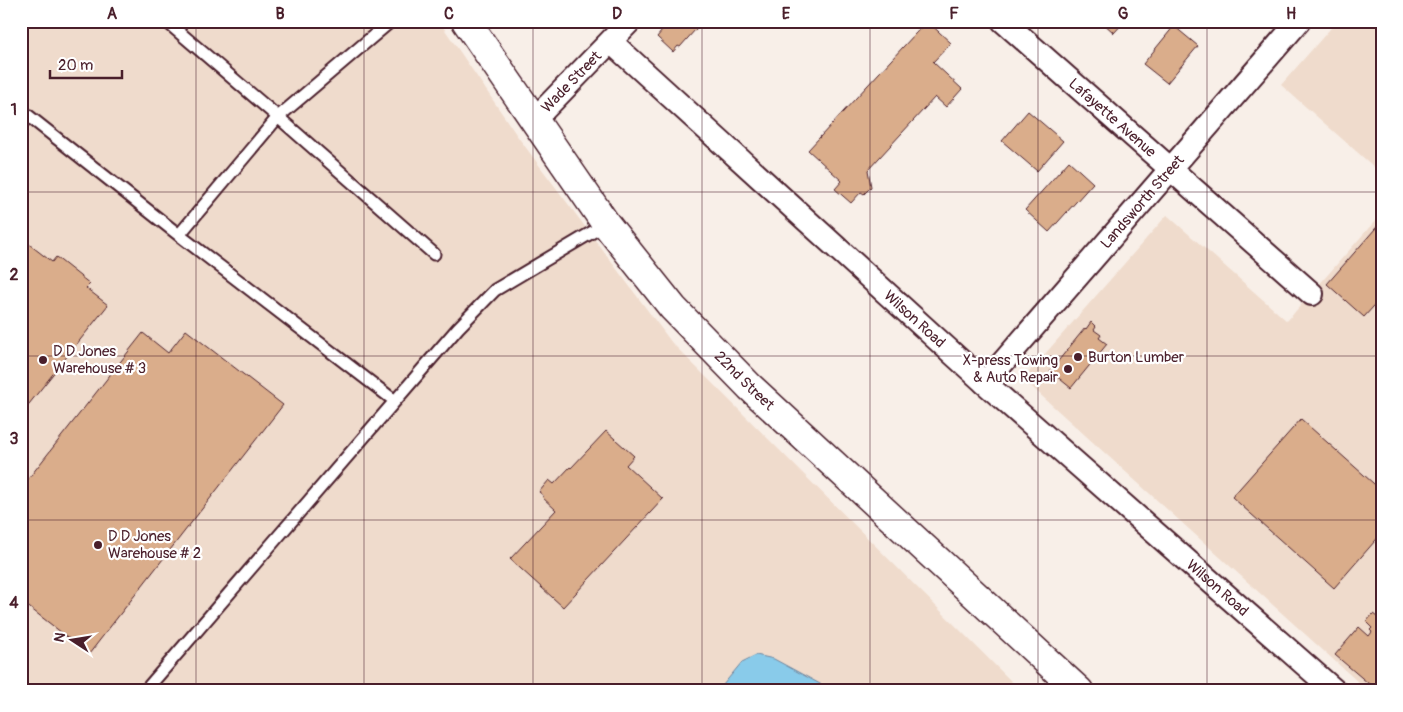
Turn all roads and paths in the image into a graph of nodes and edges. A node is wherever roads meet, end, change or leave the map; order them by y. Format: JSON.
{"nodes":[{"id":1,"x":166,"y":21,"type":"edge"},
{"id":2,"x":391,"y":21,"type":"edge"},
{"id":3,"x":466,"y":21,"type":"edge"},
{"id":4,"x":630,"y":21,"type":"edge"},
{"id":5,"x":1003,"y":21,"type":"edge"},
{"id":6,"x":1299,"y":21,"type":"edge"},
{"id":7,"x":612,"y":42,"type":"junction"},
{"id":8,"x":21,"y":110,"type":"edge"},
{"id":9,"x":278,"y":117,"type":"junction"},
{"id":10,"x":535,"y":119,"type":"junction"},
{"id":11,"x":1170,"y":170,"type":"junction"},
{"id":12,"x":606,"y":224,"type":"junction"},
{"id":13,"x":179,"y":235,"type":"junction"},
{"id":14,"x":434,"y":254,"type":"dead end"},
{"id":15,"x":1312,"y":294,"type":"dead end"},
{"id":16,"x":985,"y":383,"type":"junction"},
{"id":17,"x":395,"y":402,"type":"junction"},
{"id":18,"x":145,"y":691,"type":"edge"},
{"id":19,"x":1079,"y":691,"type":"edge"},
{"id":20,"x":1335,"y":691,"type":"edge"}],
"edges":[{"from":1,"to":9,"type":"lane"},
{"from":2,"to":9,"type":"lane"},
{"from":3,"to":10,"type":"main road","name":"22nd Street"},
{"from":4,"to":7,"type":"street","name":"Wade Street"},
{"from":5,"to":11,"type":"street","name":"Lafayette Avenue"},
{"from":6,"to":11,"type":"street","name":"Landsworth Street"},
{"from":7,"to":10,"type":"street","name":"Wade Street"},
{"from":7,"to":16,"type":"street","name":"Wilson Road"},
{"from":8,"to":13,"type":"lane"},
{"from":9,"to":13,"type":"lane"},
{"from":9,"to":14,"type":"lane"},
{"from":10,"to":12,"type":"main road","name":"22nd Street"},
{"from":11,"to":15,"type":"street","name":"Lafayette Avenue"},
{"from":11,"to":16,"type":"street","name":"Landsworth Street"},
{"from":12,"to":17,"type":"lane"},
{"from":12,"to":19,"type":"main road","name":"22nd Street"},
{"from":13,"to":17,"type":"lane"},
{"from":16,"to":20,"type":"street","name":"Wilson Road"},
{"from":17,"to":18,"type":"lane"}]}
